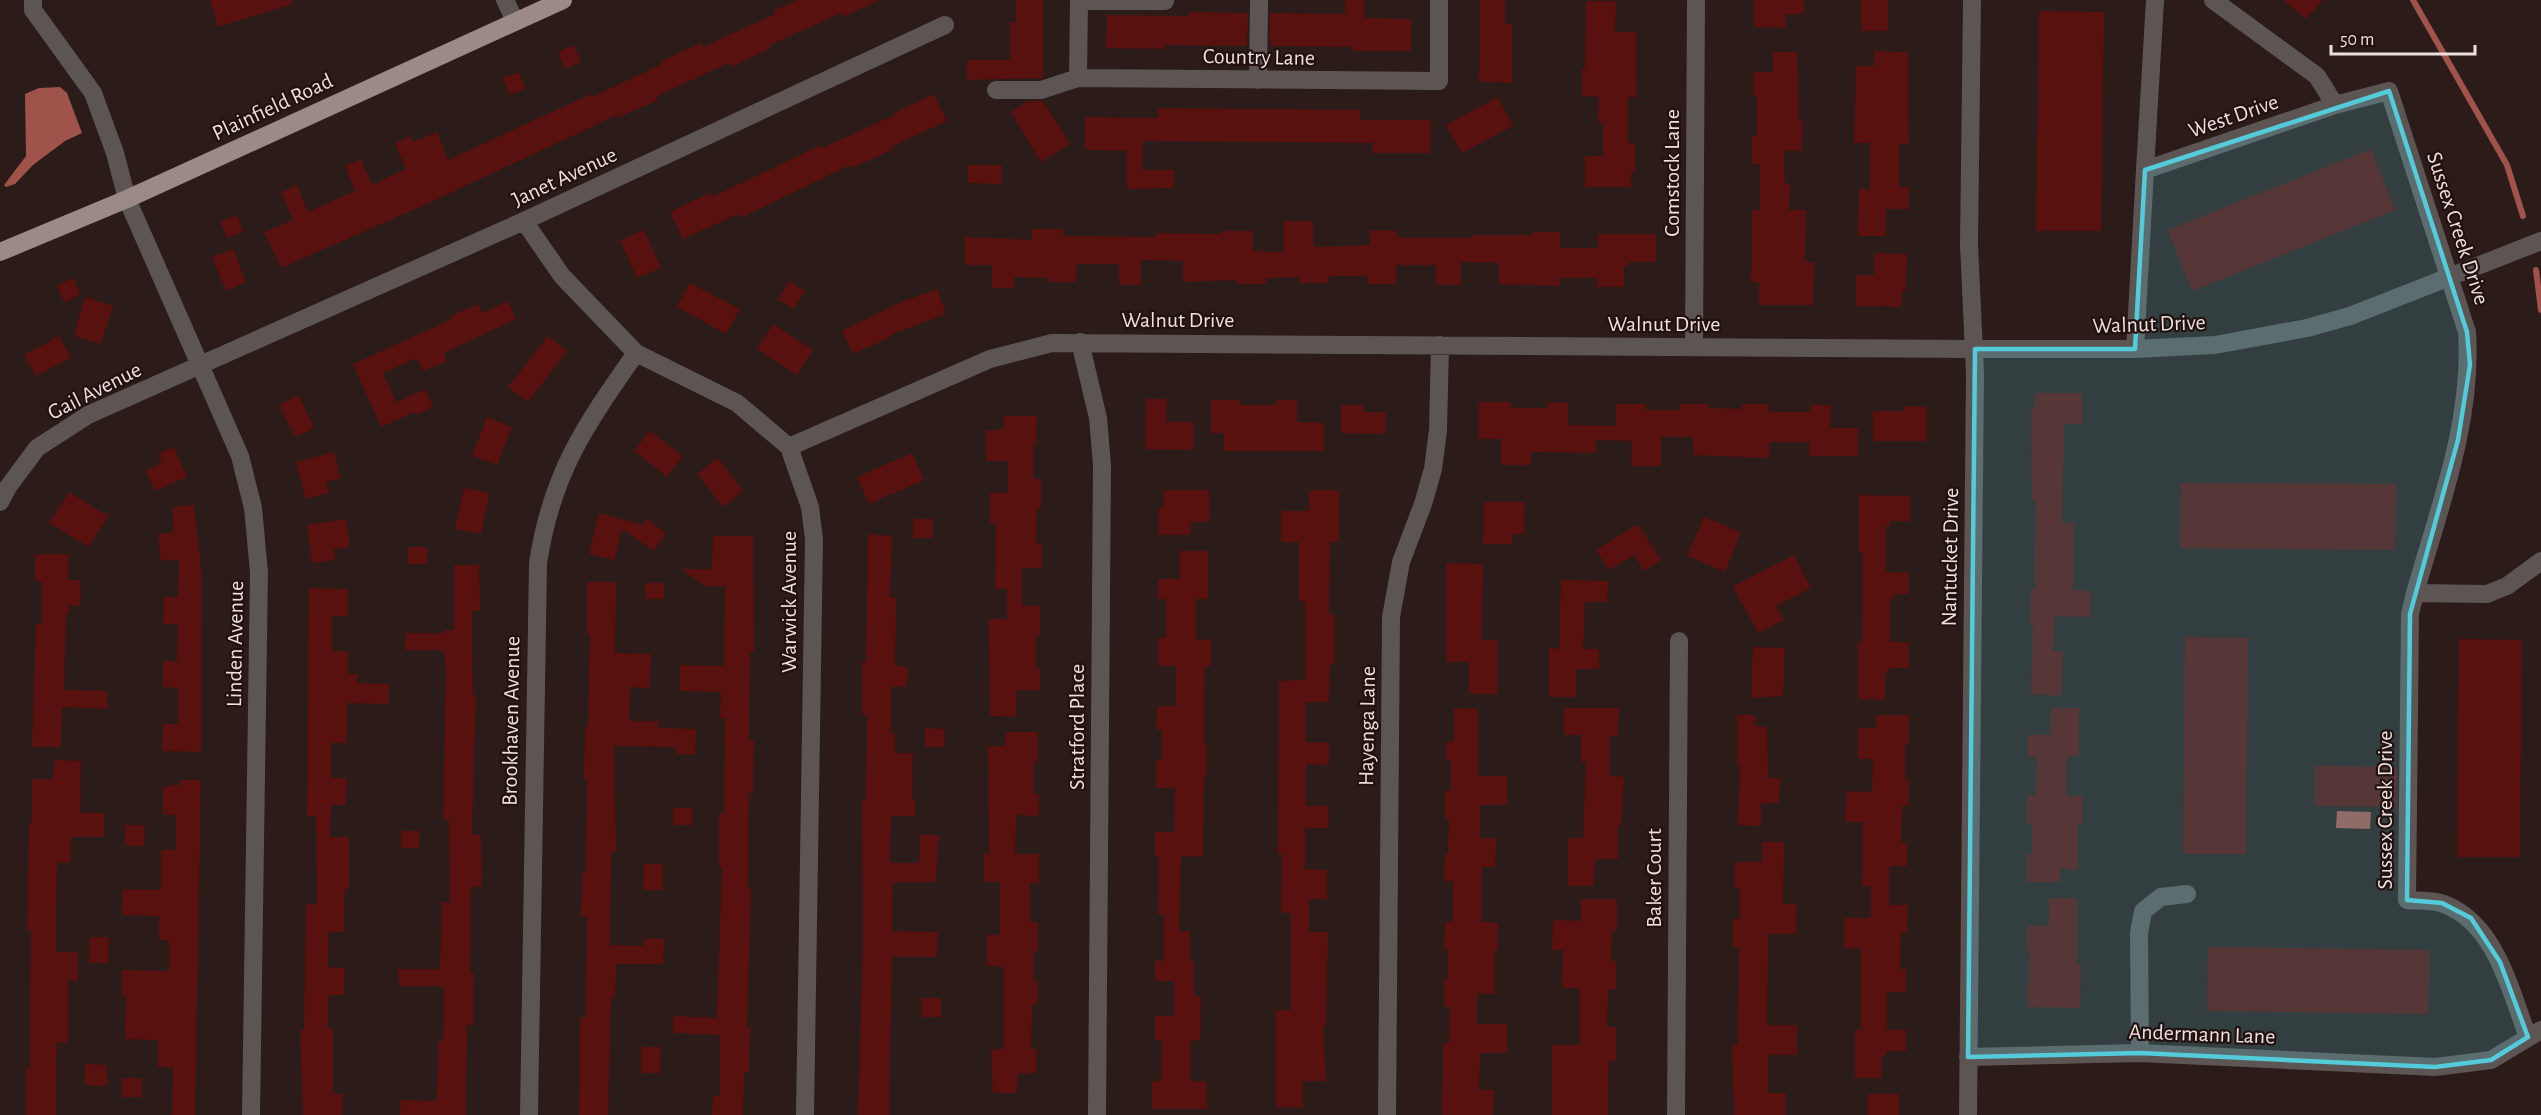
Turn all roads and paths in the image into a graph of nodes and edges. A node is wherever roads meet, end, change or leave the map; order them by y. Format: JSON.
{"nodes":[{"id":1,"x":33,"y":0,"type":"edge"},
{"id":2,"x":505,"y":0,"type":"edge"},
{"id":3,"x":1079,"y":0,"type":"edge"},
{"id":4,"x":1259,"y":0,"type":"edge"},
{"id":5,"x":1439,"y":0,"type":"edge"},
{"id":6,"x":1696,"y":0,"type":"edge"},
{"id":7,"x":1972,"y":0,"type":"edge"},
{"id":8,"x":2155,"y":0,"type":"edge"},
{"id":9,"x":2213,"y":0,"type":"edge"},
{"id":10,"x":1165,"y":1,"type":"edge"},
{"id":11,"x":555,"y":2,"type":"edge"},
{"id":12,"x":515,"y":21,"type":"junction"},
{"id":13,"x":945,"y":25,"type":"dead end"},
{"id":14,"x":1078,"y":78,"type":"junction"},
{"id":15,"x":1258,"y":80,"type":"junction"},
{"id":16,"x":996,"y":90,"type":"dead end"},
{"id":17,"x":2335,"y":105,"type":"junction"},
{"id":18,"x":2145,"y":170,"type":"junction"},
{"id":19,"x":127,"y":199,"type":"junction"},
{"id":20,"x":524,"y":221,"type":"junction"},
{"id":21,"x":2541,"y":241,"type":"edge"},
{"id":22,"x":0,"y":252,"type":"edge"},
{"id":23,"x":2450,"y":278,"type":"junction"},
{"id":24,"x":1080,"y":342,"type":"junction"},
{"id":25,"x":1440,"y":345,"type":"junction"},
{"id":26,"x":1694,"y":347,"type":"junction"},
{"id":27,"x":1975,"y":349,"type":"junction"},
{"id":28,"x":2135,"y":349,"type":"junction"},
{"id":29,"x":636,"y":353,"type":"junction"},
{"id":30,"x":201,"y":364,"type":"junction"},
{"id":31,"x":789,"y":447,"type":"junction"},
{"id":32,"x":0,"y":502,"type":"edge"},
{"id":33,"x":2541,"y":561,"type":"edge"},
{"id":34,"x":2415,"y":593,"type":"junction"},
{"id":35,"x":1679,"y":641,"type":"dead end"},
{"id":36,"x":2187,"y":894,"type":"dead end"},
{"id":37,"x":2534,"y":1033,"type":"edge"},
{"id":38,"x":2140,"y":1053,"type":"junction"},
{"id":39,"x":1968,"y":1057,"type":"junction"},
{"id":40,"x":2435,"y":1067,"type":"joint"},
{"id":41,"x":251,"y":1115,"type":"edge"},
{"id":42,"x":529,"y":1115,"type":"edge"},
{"id":43,"x":806,"y":1115,"type":"edge"},
{"id":44,"x":1097,"y":1115,"type":"edge"},
{"id":45,"x":1387,"y":1115,"type":"edge"},
{"id":46,"x":1676,"y":1115,"type":"edge"},
{"id":47,"x":1968,"y":1115,"type":"edge"}],
"edges":[{"from":1,"to":19,"type":"street","name":"Linden Avenue"},
{"from":2,"to":12,"type":"street"},
{"from":3,"to":10,"type":"street"},
{"from":3,"to":14,"type":"street"},
{"from":4,"to":15,"type":"street"},
{"from":5,"to":15,"type":"street","name":"Country Lane"},
{"from":6,"to":26,"type":"street","name":"Comstock Lane"},
{"from":7,"to":27,"type":"street","name":"Nantucket Drive"},
{"from":8,"to":18,"type":"street"},
{"from":9,"to":17,"type":"street"},
{"from":11,"to":12,"type":"main road","name":"Plainfield Road"},
{"from":12,"to":19,"type":"main road","name":"Plainfield Road"},
{"from":13,"to":20,"type":"street","name":"Janet Avenue"},
{"from":14,"to":15,"type":"street","name":"Country Lane"},
{"from":14,"to":16,"type":"street","name":"Country Lane"},
{"from":17,"to":18,"type":"street","name":"West Drive"},
{"from":17,"to":23,"type":"street","name":"Sussex Creek Drive"},
{"from":18,"to":28,"type":"street"},
{"from":19,"to":22,"type":"main road","name":"Plainfield Road"},
{"from":19,"to":30,"type":"street","name":"Linden Avenue"},
{"from":20,"to":29,"type":"street"},
{"from":20,"to":30,"type":"street","name":"Janet Avenue"},
{"from":21,"to":23,"type":"street","name":"Walnut Drive"},
{"from":23,"to":28,"type":"street","name":"Walnut Drive"},
{"from":23,"to":34,"type":"street","name":"Sussex Creek Drive"},
{"from":24,"to":25,"type":"street","name":"Walnut Drive"},
{"from":24,"to":31,"type":"street","name":"Walnut Drive"},
{"from":24,"to":44,"type":"street","name":"Stratford Place"},
{"from":25,"to":26,"type":"street","name":"Walnut Drive"},
{"from":25,"to":45,"type":"street","name":"Hayenga Lane"},
{"from":26,"to":27,"type":"street","name":"Walnut Drive"},
{"from":27,"to":28,"type":"street","name":"Walnut Drive"},
{"from":27,"to":39,"type":"street","name":"Nantucket Drive"},
{"from":29,"to":31,"type":"street"},
{"from":29,"to":42,"type":"street","name":"Brookhaven Avenue"},
{"from":30,"to":32,"type":"street","name":"Gail Avenue"},
{"from":30,"to":41,"type":"street","name":"Linden Avenue"},
{"from":31,"to":43,"type":"street","name":"Warwick Avenue"},
{"from":33,"to":34,"type":"street"},
{"from":34,"to":37,"type":"street","name":"Sussex Creek Drive"},
{"from":35,"to":46,"type":"street","name":"Baker Court"},
{"from":36,"to":38,"type":"street"},
{"from":37,"to":40,"type":"street","name":"Sussex Creek Drive"},
{"from":38,"to":39,"type":"street","name":"Andermann Lane"},
{"from":38,"to":40,"type":"street","name":"Andermann Lane"},
{"from":39,"to":47,"type":"street","name":"Nantucket Drive"}]}
